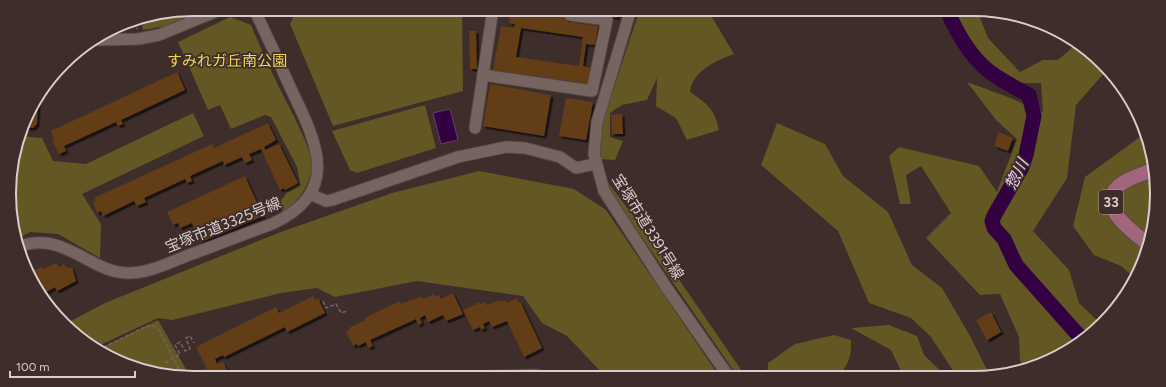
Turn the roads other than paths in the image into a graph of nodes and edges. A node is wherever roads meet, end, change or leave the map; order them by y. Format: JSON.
{"nodes":[{"id":1,"x":205,"y":16,"type":"edge"},
{"id":2,"x":257,"y":16,"type":"edge"},
{"id":3,"x":492,"y":16,"type":"edge"},
{"id":4,"x":577,"y":16,"type":"edge"},
{"id":5,"x":628,"y":16,"type":"edge"},
{"id":6,"x":105,"y":40,"type":"edge"},
{"id":7,"x":483,"y":75,"type":"junction"},
{"id":8,"x":475,"y":128,"type":"dead end"},
{"id":9,"x":595,"y":164,"type":"junction"},
{"id":10,"x":1148,"y":171,"type":"edge"},
{"id":11,"x":310,"y":194,"type":"junction"},
{"id":12,"x":1144,"y":240,"type":"edge"},
{"id":13,"x":24,"y":246,"type":"edge"},
{"id":14,"x":725,"y":371,"type":"edge"}],
"edges":[{"from":1,"to":6,"type":"street"},
{"from":2,"to":11,"type":"street","name":"宝塚市道3325号線"},
{"from":3,"to":7,"type":"street"},
{"from":4,"to":7,"type":"street"},
{"from":5,"to":9,"type":"street","name":"宝塚市道3391号線"},
{"from":7,"to":8,"type":"street"},
{"from":9,"to":11,"type":"street"},
{"from":9,"to":14,"type":"street","name":"宝塚市道3391号線"},
{"from":10,"to":12,"type":"main road","number":"33"},
{"from":11,"to":13,"type":"street","name":"宝塚市道3325号線"}]}
